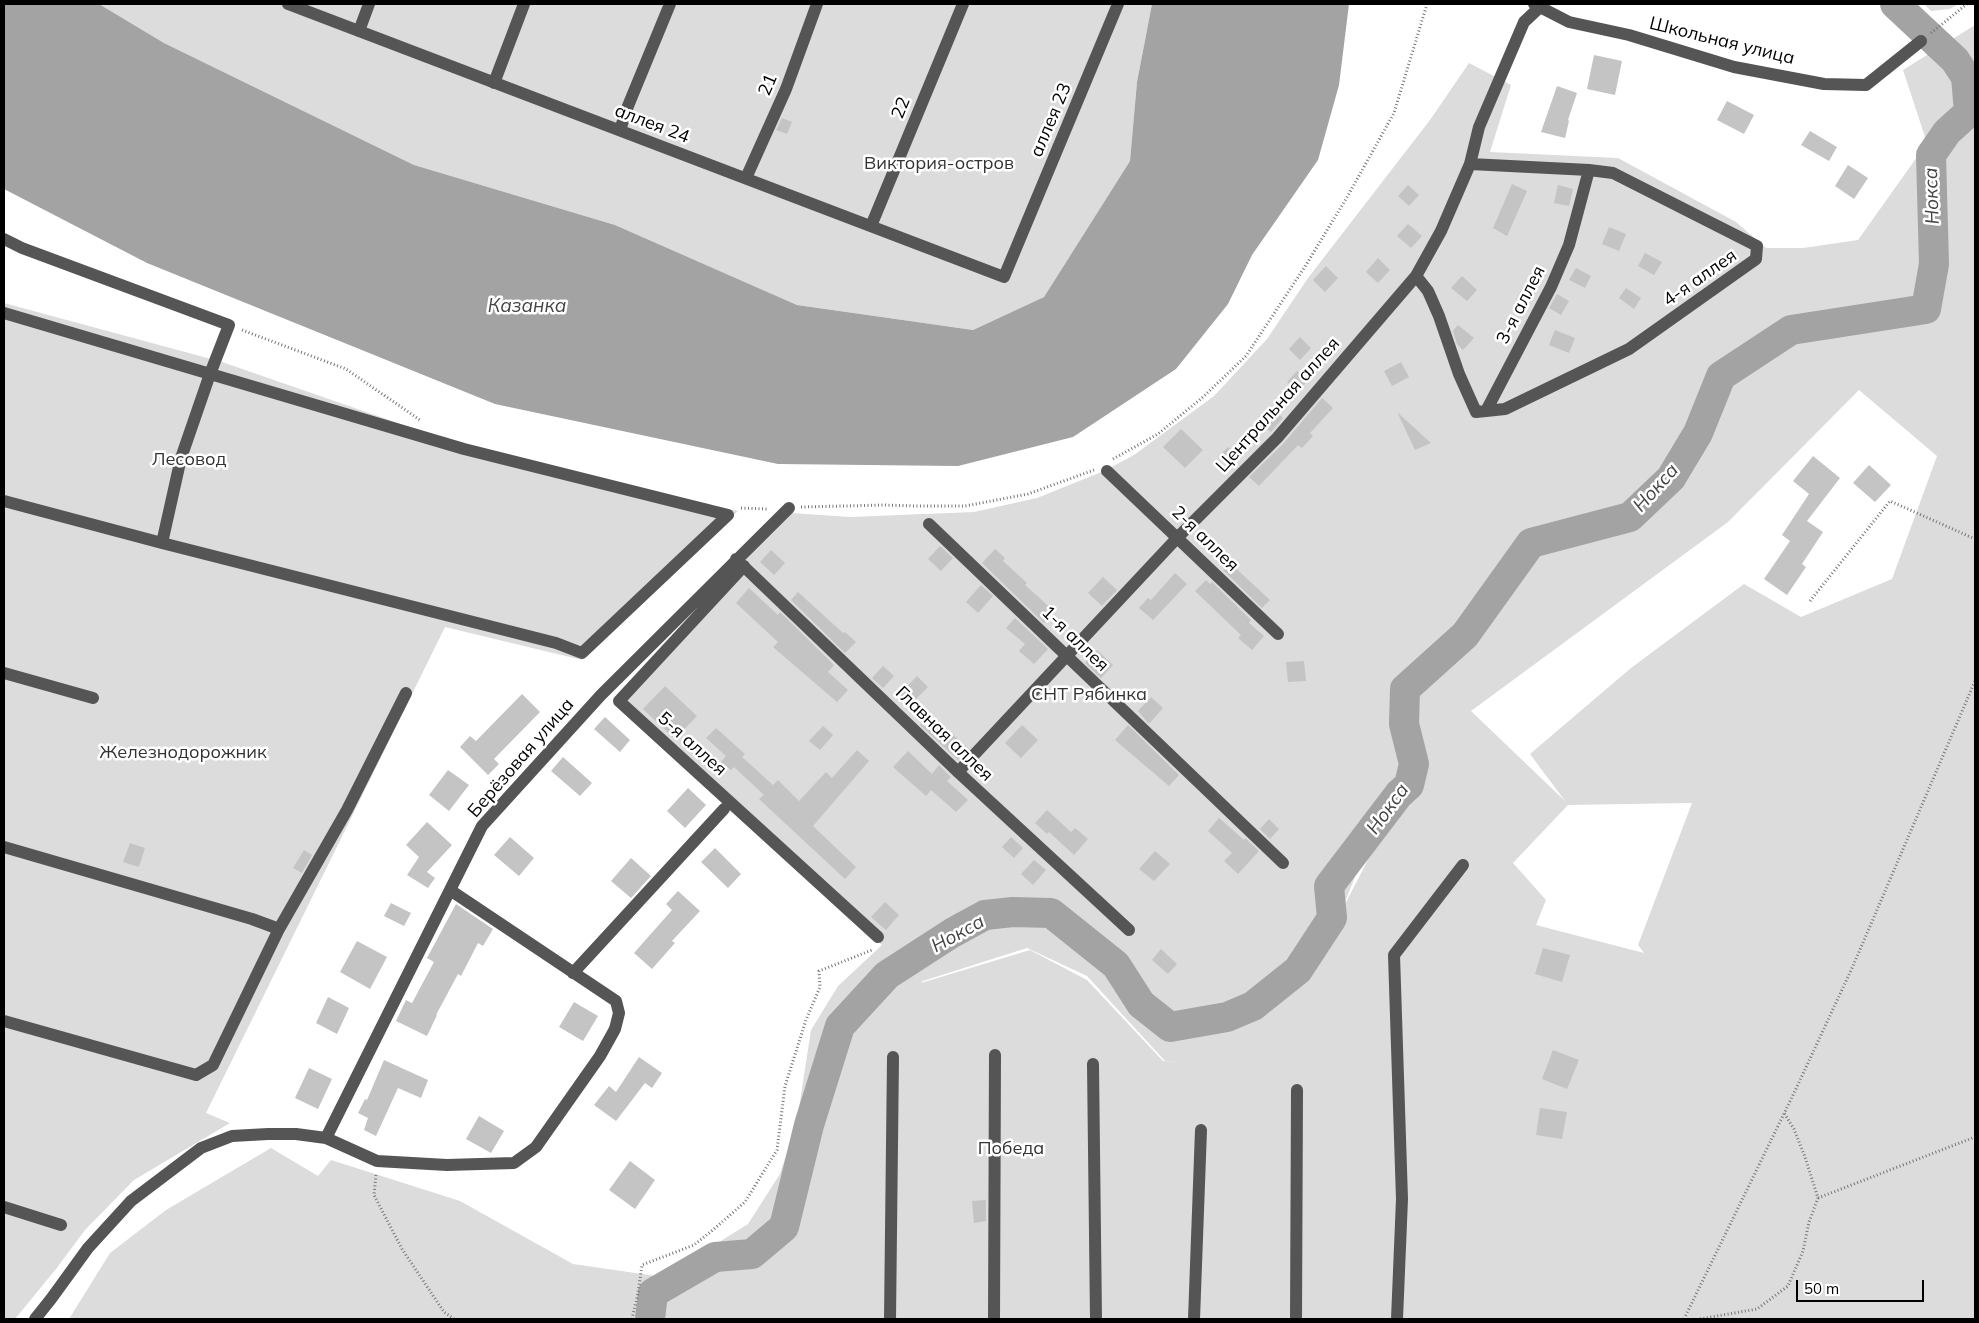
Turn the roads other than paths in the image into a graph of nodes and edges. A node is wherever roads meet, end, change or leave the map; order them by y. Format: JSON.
{"nodes":[{"id":1,"x":288,"y":4,"type":"edge"},
{"id":2,"x":369,"y":4,"type":"edge"},
{"id":3,"x":524,"y":4,"type":"edge"},
{"id":4,"x":670,"y":4,"type":"edge"},
{"id":5,"x":817,"y":4,"type":"edge"},
{"id":6,"x":963,"y":4,"type":"edge"},
{"id":7,"x":1118,"y":4,"type":"edge"},
{"id":8,"x":1537,"y":6,"type":"edge"},
{"id":9,"x":360,"y":31,"type":"junction"},
{"id":10,"x":1921,"y":41,"type":"dead end"},
{"id":11,"x":494,"y":82,"type":"junction"},
{"id":12,"x":620,"y":130,"type":"junction"},
{"id":13,"x":1470,"y":164,"type":"junction"},
{"id":14,"x":1588,"y":170,"type":"junction"},
{"id":15,"x":746,"y":178,"type":"junction"},
{"id":16,"x":871,"y":226,"type":"junction"},
{"id":17,"x":4,"y":238,"type":"edge"},
{"id":18,"x":1416,"y":276,"type":"junction"},
{"id":19,"x":1004,"y":277,"type":"joint"},
{"id":20,"x":4,"y":313,"type":"edge"},
{"id":21,"x":210,"y":374,"type":"junction"},
{"id":22,"x":1486,"y":411,"type":"junction"},
{"id":23,"x":1104,"y":467,"type":"road end"},
{"id":24,"x":4,"y":501,"type":"edge"},
{"id":25,"x":789,"y":508,"type":"road end"},
{"id":26,"x":930,"y":524,"type":"dead end"},
{"id":27,"x":1178,"y":537,"type":"junction"},
{"id":28,"x":162,"y":543,"type":"junction"},
{"id":29,"x":740,"y":563,"type":"junction"},
{"id":30,"x":1278,"y":634,"type":"dead end"},
{"id":31,"x":1067,"y":657,"type":"junction"},
{"id":32,"x":4,"y":673,"type":"edge"},
{"id":33,"x":406,"y":692,"type":"dead end"},
{"id":34,"x":92,"y":698,"type":"dead end"},
{"id":35,"x":958,"y":772,"type":"junction"},
{"id":36,"x":724,"y":808,"type":"dead end"},
{"id":37,"x":4,"y":847,"type":"edge"},
{"id":38,"x":1283,"y":863,"type":"dead end"},
{"id":39,"x":1463,"y":865,"type":"dead end"},
{"id":40,"x":450,"y":890,"type":"junction"},
{"id":41,"x":279,"y":929,"type":"junction"},
{"id":42,"x":1129,"y":930,"type":"dead end"},
{"id":43,"x":877,"y":943,"type":"road end"},
{"id":44,"x":573,"y":973,"type":"junction"},
{"id":45,"x":4,"y":1021,"type":"edge"},
{"id":46,"x":995,"y":1055,"type":"dead end"},
{"id":47,"x":893,"y":1057,"type":"dead end"},
{"id":48,"x":1093,"y":1064,"type":"dead end"},
{"id":49,"x":1297,"y":1090,"type":"dead end"},
{"id":50,"x":1201,"y":1130,"type":"dead end"},
{"id":51,"x":326,"y":1138,"type":"junction"},
{"id":52,"x":4,"y":1206,"type":"edge"},
{"id":53,"x":61,"y":1225,"type":"dead end"},
{"id":54,"x":35,"y":1319,"type":"edge"},
{"id":55,"x":890,"y":1319,"type":"edge"},
{"id":56,"x":994,"y":1319,"type":"edge"},
{"id":57,"x":1096,"y":1319,"type":"edge"},
{"id":58,"x":1194,"y":1319,"type":"edge"},
{"id":59,"x":1296,"y":1319,"type":"edge"},
{"id":60,"x":1397,"y":1319,"type":"edge"}],
"edges":[{"from":1,"to":9,"type":"street","name":"аллея 24"},
{"from":2,"to":9,"type":"street"},
{"from":3,"to":11,"type":"street"},
{"from":4,"to":12,"type":"street"},
{"from":5,"to":15,"type":"street","name":"21"},
{"from":6,"to":16,"type":"street","name":"22"},
{"from":7,"to":19,"type":"street","name":"аллея 23"},
{"from":8,"to":10,"type":"street","name":"Школьная улица"},
{"from":8,"to":13,"type":"street","name":"Центральная аллея"},
{"from":9,"to":11,"type":"street","name":"аллея 24"},
{"from":11,"to":12,"type":"street","name":"аллея 24"},
{"from":12,"to":15,"type":"street","name":"аллея 24"},
{"from":13,"to":14,"type":"street"},
{"from":13,"to":18,"type":"street","name":"Центральная аллея"},
{"from":14,"to":22,"type":"street","name":"3-я аллея"},
{"from":14,"to":22,"type":"street","name":"4-я аллея"},
{"from":15,"to":16,"type":"street","name":"аллея 24"},
{"from":16,"to":19,"type":"street","name":"аллея 24"},
{"from":17,"to":21,"type":"street"},
{"from":18,"to":22,"type":"street"},
{"from":18,"to":27,"type":"street","name":"Центральная аллея"},
{"from":20,"to":21,"type":"street"},
{"from":21,"to":28,"type":"street"},
{"from":21,"to":28,"type":"street"},
{"from":23,"to":27,"type":"street","name":"2-я аллея"},
{"from":24,"to":28,"type":"street"},
{"from":25,"to":29,"type":"street","name":"Берёзовая улица"},
{"from":26,"to":31,"type":"street","name":"1-я аллея"},
{"from":27,"to":30,"type":"street","name":"2-я аллея"},
{"from":27,"to":31,"type":"street","name":"Центральная аллея"},
{"from":29,"to":35,"type":"street","name":"Главная аллея"},
{"from":29,"to":40,"type":"street","name":"Берёзовая улица"},
{"from":29,"to":43,"type":"street","name":"5-я аллея"},
{"from":31,"to":35,"type":"street","name":"Центральная аллея"},
{"from":31,"to":38,"type":"street","name":"1-я аллея"},
{"from":32,"to":34,"type":"street"},
{"from":33,"to":41,"type":"street"},
{"from":35,"to":42,"type":"street","name":"Главная аллея"},
{"from":36,"to":44,"type":"street"},
{"from":37,"to":41,"type":"street"},
{"from":39,"to":60,"type":"street"},
{"from":40,"to":44,"type":"street"},
{"from":40,"to":51,"type":"street","name":"Берёзовая улица"},
{"from":41,"to":45,"type":"street"},
{"from":44,"to":51,"type":"street"},
{"from":46,"to":56,"type":"street"},
{"from":47,"to":55,"type":"street"},
{"from":48,"to":57,"type":"street"},
{"from":49,"to":59,"type":"street"},
{"from":50,"to":58,"type":"street"},
{"from":51,"to":54,"type":"street"},
{"from":52,"to":53,"type":"street"}]}
